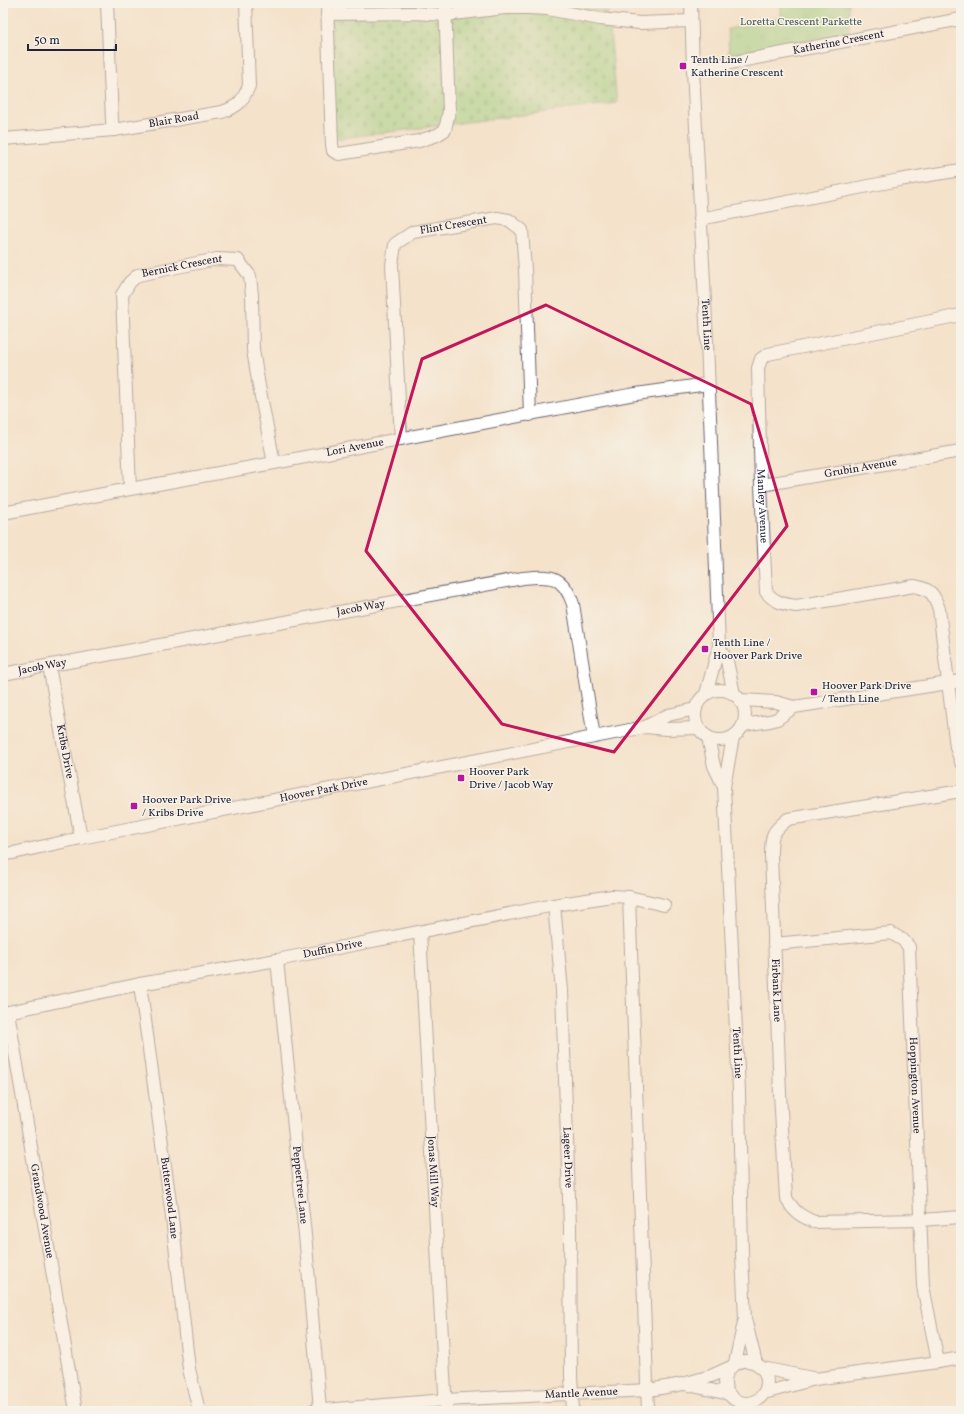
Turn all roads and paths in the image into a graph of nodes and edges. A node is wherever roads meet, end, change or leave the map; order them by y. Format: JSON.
{"nodes":[{"id":1,"x":107,"y":3,"type":"edge"},
{"id":2,"x":246,"y":3,"type":"edge"},
{"id":3,"x":691,"y":3,"type":"edge"},
{"id":4,"x":504,"y":6,"type":"edge"},
{"id":5,"x":327,"y":9,"type":"edge"},
{"id":6,"x":445,"y":9,"type":"edge"},
{"id":7,"x":961,"y":19,"type":"edge"},
{"id":8,"x":691,"y":21,"type":"junction"},
{"id":9,"x":693,"y":70,"type":"junction"},
{"id":10,"x":114,"y":130,"type":"junction"},
{"id":11,"x":3,"y":139,"type":"edge"},
{"id":12,"x":961,"y":170,"type":"edge"},
{"id":13,"x":700,"y":219,"type":"junction"},
{"id":14,"x":961,"y":315,"type":"edge"},
{"id":15,"x":708,"y":384,"type":"junction"},
{"id":16,"x":530,"y":415,"type":"junction"},
{"id":17,"x":401,"y":439,"type":"junction"},
{"id":18,"x":961,"y":451,"type":"edge"},
{"id":19,"x":274,"y":463,"type":"junction"},
{"id":20,"x":761,"y":485,"type":"junction"},
{"id":21,"x":130,"y":489,"type":"junction"},
{"id":22,"x":3,"y":513,"type":"edge"},
{"id":23,"x":719,"y":646,"type":"junction"},
{"id":24,"x":49,"y":666,"type":"junction"},
{"id":25,"x":3,"y":674,"type":"edge"},
{"id":26,"x":961,"y":681,"type":"edge"},
{"id":27,"x":949,"y":683,"type":"junction"},
{"id":28,"x":706,"y":694,"type":"junction"},
{"id":29,"x":737,"y":697,"type":"junction"},
{"id":30,"x":794,"y":707,"type":"junction"},
{"id":31,"x":696,"y":709,"type":"junction"},
{"id":32,"x":744,"y":724,"type":"junction"},
{"id":33,"x":645,"y":727,"type":"junction"},
{"id":34,"x":703,"y":733,"type":"junction"},
{"id":35,"x":594,"y":737,"type":"junction"},
{"id":36,"x":732,"y":737,"type":"junction"},
{"id":37,"x":961,"y":762,"type":"edge"},
{"id":38,"x":724,"y":787,"type":"junction"},
{"id":39,"x":961,"y":791,"type":"edge"},
{"id":40,"x":81,"y":838,"type":"junction"},
{"id":41,"x":3,"y":854,"type":"edge"},
{"id":42,"x":629,"y":897,"type":"junction"},
{"id":43,"x":554,"y":905,"type":"junction"},
{"id":44,"x":664,"y":905,"type":"dead end"},
{"id":45,"x":420,"y":932,"type":"junction"},
{"id":46,"x":774,"y":944,"type":"junction"},
{"id":47,"x":277,"y":960,"type":"junction"},
{"id":48,"x":140,"y":984,"type":"junction"},
{"id":49,"x":6,"y":1012,"type":"edge"},
{"id":50,"x":961,"y":1217,"type":"edge"},
{"id":51,"x":921,"y":1220,"type":"junction"},
{"id":52,"x":745,"y":1319,"type":"junction"},
{"id":53,"x":961,"y":1358,"type":"edge"},
{"id":54,"x":938,"y":1362,"type":"junction"},
{"id":55,"x":733,"y":1365,"type":"junction"},
{"id":56,"x":759,"y":1366,"type":"junction"},
{"id":57,"x":815,"y":1379,"type":"junction"},
{"id":58,"x":683,"y":1384,"type":"junction"},
{"id":59,"x":648,"y":1390,"type":"junction"},
{"id":60,"x":572,"y":1394,"type":"junction"},
{"id":61,"x":760,"y":1396,"type":"junction"},
{"id":62,"x":734,"y":1401,"type":"edge"},
{"id":63,"x":446,"y":1406,"type":"edge"},
{"id":64,"x":316,"y":1410,"type":"edge"},
{"id":65,"x":76,"y":1411,"type":"edge"},
{"id":66,"x":198,"y":1411,"type":"edge"},
{"id":67,"x":572,"y":1411,"type":"edge"},
{"id":68,"x":648,"y":1411,"type":"edge"},
{"id":69,"x":754,"y":1411,"type":"edge"}],
"edges":[{"from":1,"to":10,"type":"street"},
{"from":2,"to":10,"type":"street","name":"Blair Road"},
{"from":3,"to":8,"type":"street","name":"Tenth Line"},
{"from":4,"to":6,"type":"street"},
{"from":4,"to":8,"type":"street"},
{"from":5,"to":6,"type":"street"},
{"from":5,"to":6,"type":"street"},
{"from":7,"to":9,"type":"street","name":"Katherine Crescent"},
{"from":8,"to":9,"type":"street","name":"Tenth Line"},
{"from":9,"to":13,"type":"street","name":"Tenth Line"},
{"from":10,"to":11,"type":"street","name":"Blair Road"},
{"from":12,"to":13,"type":"street"},
{"from":13,"to":15,"type":"street","name":"Tenth Line"},
{"from":14,"to":20,"type":"street","name":"Manley Avenue"},
{"from":15,"to":16,"type":"street","name":"Lori Avenue"},
{"from":15,"to":23,"type":"street","name":"Tenth Line"},
{"from":16,"to":17,"type":"street","name":"Lori Avenue"},
{"from":16,"to":17,"type":"street","name":"Flint Crescent"},
{"from":17,"to":19,"type":"street","name":"Lori Avenue"},
{"from":18,"to":20,"type":"street","name":"Grubin Avenue"},
{"from":19,"to":21,"type":"street","name":"Lori Avenue"},
{"from":19,"to":21,"type":"street","name":"Bernick Crescent"},
{"from":20,"to":27,"type":"street","name":"Manley Avenue"},
{"from":21,"to":22,"type":"street","name":"Lori Avenue"},
{"from":23,"to":28,"type":"street","name":"Tenth Line"},
{"from":23,"to":29,"type":"street","name":"Tenth Line"},
{"from":24,"to":25,"type":"street","name":"Jacob Way"},
{"from":24,"to":35,"type":"street","name":"Jacob Way"},
{"from":24,"to":40,"type":"street","name":"Kribs Drive"},
{"from":26,"to":27,"type":"street"},
{"from":27,"to":30,"type":"street"},
{"from":27,"to":37,"type":"street","name":"Manley Avenue"},
{"from":28,"to":29,"type":"street"},
{"from":28,"to":31,"type":"street"},
{"from":29,"to":30,"type":"street"},
{"from":29,"to":32,"type":"street"},
{"from":30,"to":32,"type":"street"},
{"from":31,"to":33,"type":"street","name":"Hoover Park Drive"},
{"from":31,"to":34,"type":"street"},
{"from":32,"to":36,"type":"street"},
{"from":33,"to":34,"type":"street","name":"Hoover Park Drive"},
{"from":33,"to":35,"type":"street","name":"Hoover Park Drive"},
{"from":34,"to":36,"type":"street"},
{"from":34,"to":38,"type":"street","name":"Tenth Line"},
{"from":35,"to":40,"type":"street","name":"Hoover Park Drive"},
{"from":36,"to":38,"type":"street","name":"Tenth Line"},
{"from":38,"to":52,"type":"street","name":"Tenth Line"},
{"from":39,"to":46,"type":"street","name":"Firbank Lane"},
{"from":40,"to":41,"type":"street","name":"Hoover Park Drive"},
{"from":42,"to":43,"type":"street","name":"Duffin Drive"},
{"from":42,"to":44,"type":"street","name":"Duffin Drive"},
{"from":42,"to":59,"type":"street"},
{"from":43,"to":45,"type":"street","name":"Duffin Drive"},
{"from":43,"to":60,"type":"street","name":"Lageer Drive"},
{"from":45,"to":47,"type":"street","name":"Duffin Drive"},
{"from":45,"to":63,"type":"street","name":"Jonas Mill Way"},
{"from":46,"to":51,"type":"street","name":"Firbank Lane"},
{"from":46,"to":51,"type":"street","name":"Hoppington Avenue"},
{"from":47,"to":48,"type":"street","name":"Duffin Drive"},
{"from":47,"to":64,"type":"street","name":"Peppertree Lane"},
{"from":48,"to":49,"type":"street","name":"Duffin Drive"},
{"from":48,"to":66,"type":"street","name":"Butterwood Lane"},
{"from":49,"to":65,"type":"street","name":"Grandwood Avenue"},
{"from":50,"to":51,"type":"street","name":"Firbank Lane"},
{"from":51,"to":54,"type":"street","name":"Hoppington Avenue"},
{"from":52,"to":55,"type":"street","name":"Tenth Line"},
{"from":52,"to":56,"type":"street","name":"Tenth Line"},
{"from":53,"to":54,"type":"street"},
{"from":54,"to":57,"type":"street"},
{"from":55,"to":56,"type":"street"},
{"from":55,"to":58,"type":"street","name":"Mantle Avenue"},
{"from":55,"to":62,"type":"street"},
{"from":56,"to":57,"type":"street"},
{"from":56,"to":61,"type":"street"},
{"from":57,"to":61,"type":"street"},
{"from":58,"to":59,"type":"street","name":"Mantle Avenue"},
{"from":58,"to":62,"type":"street","name":"Mantle Avenue"},
{"from":59,"to":60,"type":"street","name":"Mantle Avenue"},
{"from":59,"to":68,"type":"street"},
{"from":60,"to":63,"type":"street","name":"Mantle Avenue"},
{"from":60,"to":67,"type":"street","name":"Lageer Drive"},
{"from":61,"to":62,"type":"street"},
{"from":61,"to":69,"type":"street"},
{"from":63,"to":64,"type":"street","name":"Mantle Avenue"}]}
